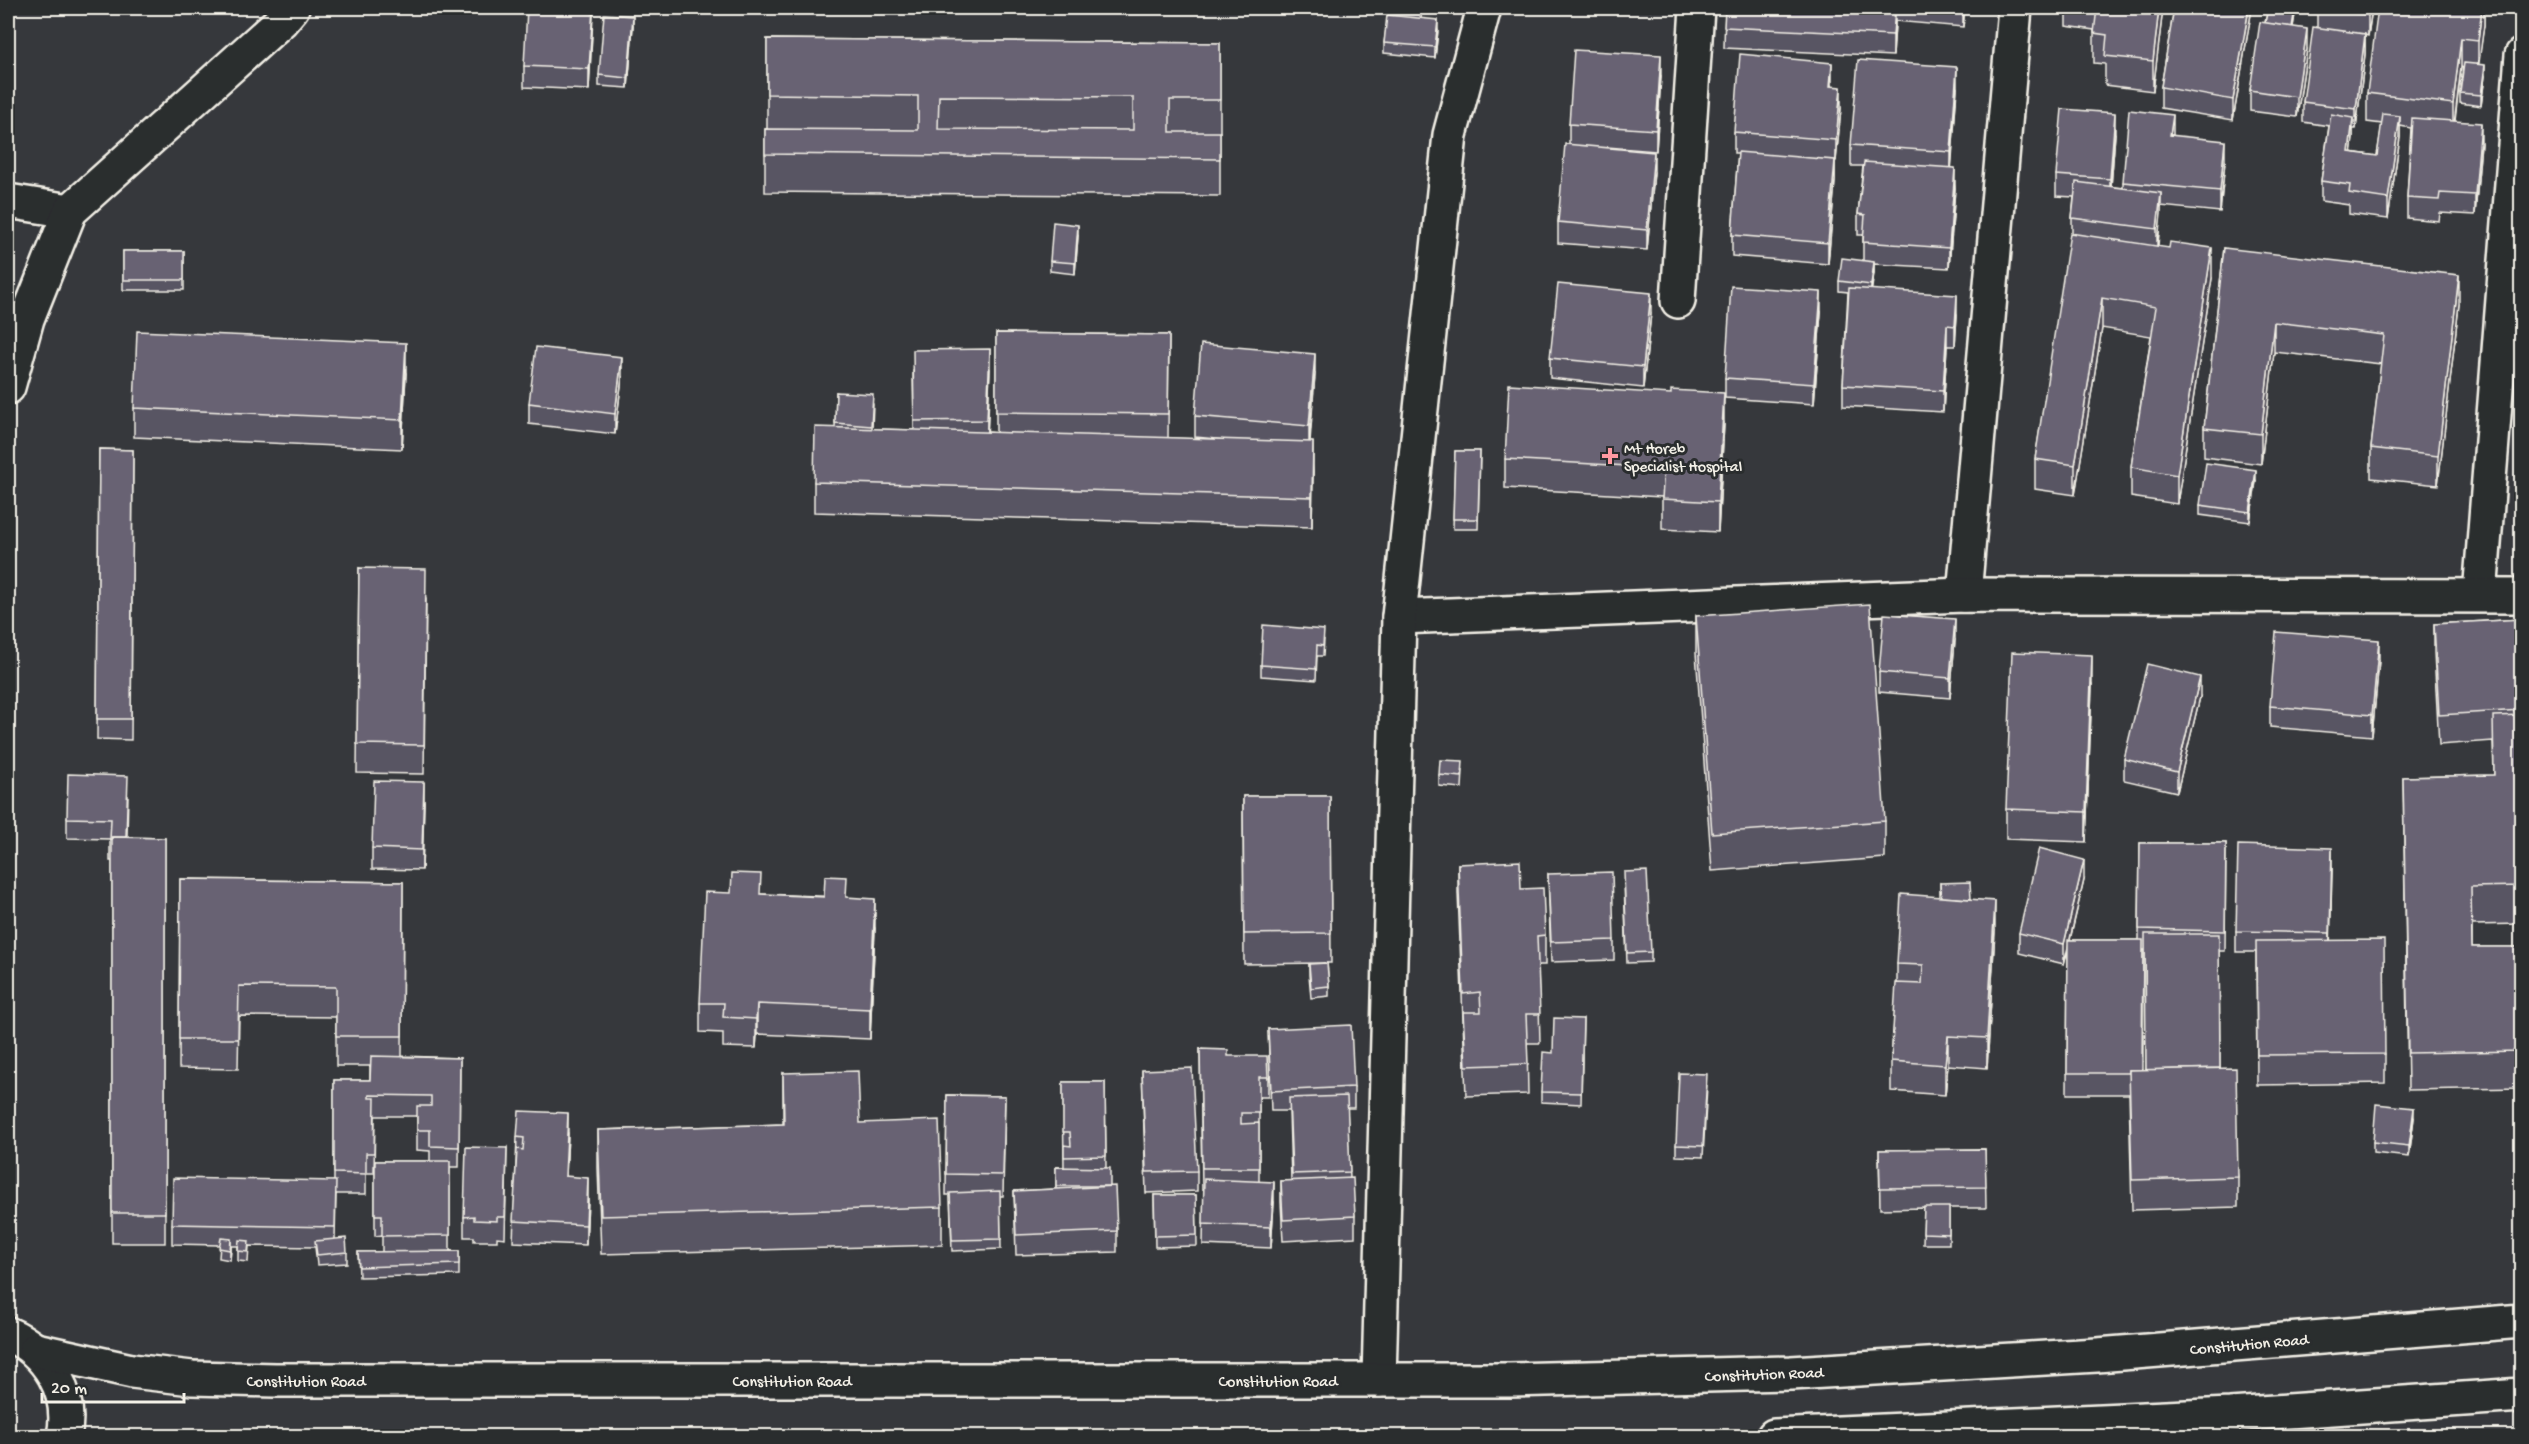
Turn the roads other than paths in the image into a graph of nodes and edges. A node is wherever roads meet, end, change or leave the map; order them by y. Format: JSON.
{"nodes":[{"id":1,"x":292,"y":8,"type":"edge"},
{"id":2,"x":1484,"y":8,"type":"edge"},
{"id":3,"x":1697,"y":8,"type":"edge"},
{"id":4,"x":2015,"y":8,"type":"edge"},
{"id":5,"x":2522,"y":55,"type":"edge"},
{"id":6,"x":8,"y":201,"type":"edge"},
{"id":7,"x":70,"y":211,"type":"junction"},
{"id":8,"x":1678,"y":301,"type":"dead end"},
{"id":9,"x":8,"y":387,"type":"edge"},
{"id":10,"x":1964,"y":595,"type":"junction"},
{"id":11,"x":2480,"y":595,"type":"junction"},
{"id":12,"x":2522,"y":596,"type":"edge"},
{"id":13,"x":1399,"y":617,"type":"junction"},
{"id":14,"x":2522,"y":1321,"type":"edge"},
{"id":15,"x":15,"y":1337,"type":"edge"},
{"id":16,"x":1379,"y":1380,"type":"junction"},
{"id":17,"x":2522,"y":1395,"type":"edge"},
{"id":18,"x":64,"y":1437,"type":"edge"},
{"id":19,"x":1774,"y":1437,"type":"edge"}],
"edges":[{"from":1,"to":7,"type":"street"},
{"from":2,"to":13,"type":"street"},
{"from":3,"to":8,"type":"street"},
{"from":4,"to":10,"type":"street"},
{"from":5,"to":11,"type":"street"},
{"from":6,"to":7,"type":"street"},
{"from":7,"to":9,"type":"street"},
{"from":10,"to":11,"type":"street"},
{"from":10,"to":13,"type":"street"},
{"from":11,"to":12,"type":"street"},
{"from":13,"to":16,"type":"street"},
{"from":14,"to":16,"type":"street","name":"Constitution Road"},
{"from":15,"to":16,"type":"street","name":"Constitution Road"},
{"from":15,"to":18,"type":"street"},
{"from":17,"to":19,"type":"street"}]}
